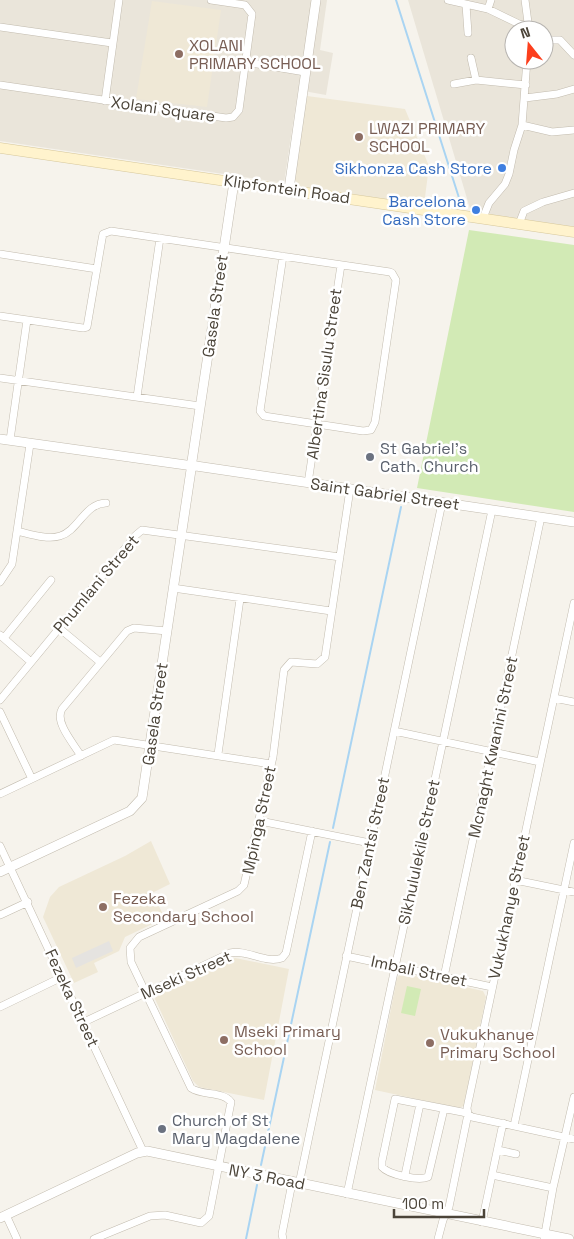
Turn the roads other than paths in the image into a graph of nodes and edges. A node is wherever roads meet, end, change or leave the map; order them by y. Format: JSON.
{"nodes":[{"id":1,"x":119,"y":0,"type":"edge"},
{"id":2,"x":211,"y":0,"type":"edge"},
{"id":3,"x":316,"y":0,"type":"edge"},
{"id":4,"x":448,"y":0,"type":"edge"},
{"id":5,"x":491,"y":0,"type":"edge"},
{"id":6,"x":525,"y":0,"type":"edge"},
{"id":7,"x":466,"y":5,"type":"junction"},
{"id":8,"x":488,"y":9,"type":"junction"},
{"id":9,"x":511,"y":20,"type":"edge"},
{"id":10,"x":528,"y":20,"type":"edge"},
{"id":11,"x":0,"y":27,"type":"edge"},
{"id":12,"x":468,"y":33,"type":"dead end"},
{"id":13,"x":554,"y":40,"type":"edge"},
{"id":14,"x":112,"y":43,"type":"junction"},
{"id":15,"x":574,"y":55,"type":"edge"},
{"id":16,"x":471,"y":58,"type":"dead end"},
{"id":17,"x":246,"y":62,"type":"junction"},
{"id":18,"x":527,"y":70,"type":"edge"},
{"id":19,"x":305,"y":72,"type":"junction"},
{"id":20,"x":476,"y":80,"type":"junction"},
{"id":21,"x":454,"y":84,"type":"dead end"},
{"id":22,"x":0,"y":85,"type":"edge"},
{"id":23,"x":526,"y":85,"type":"junction"},
{"id":24,"x":574,"y":89,"type":"edge"},
{"id":25,"x":525,"y":98,"type":"junction"},
{"id":26,"x":105,"y":101,"type":"junction"},
{"id":27,"x":522,"y":125,"type":"junction"},
{"id":28,"x":574,"y":130,"type":"edge"},
{"id":29,"x":0,"y":148,"type":"edge"},
{"id":30,"x":234,"y":182,"type":"junction"},
{"id":31,"x":289,"y":189,"type":"junction"},
{"id":32,"x":574,"y":193,"type":"edge"},
{"id":33,"x":483,"y":218,"type":"junction"},
{"id":34,"x":519,"y":224,"type":"junction"},
{"id":35,"x":574,"y":232,"type":"edge"},
{"id":36,"x":160,"y":238,"type":"junction"},
{"id":37,"x":224,"y":247,"type":"junction"},
{"id":38,"x":0,"y":254,"type":"edge"},
{"id":39,"x":282,"y":256,"type":"junction"},
{"id":40,"x":340,"y":265,"type":"junction"},
{"id":41,"x":97,"y":269,"type":"junction"},
{"id":42,"x":0,"y":316,"type":"edge"},
{"id":43,"x":27,"y":320,"type":"junction"},
{"id":44,"x":0,"y":378,"type":"edge"},
{"id":45,"x":18,"y":380,"type":"junction"},
{"id":46,"x":137,"y":397,"type":"junction"},
{"id":47,"x":200,"y":406,"type":"junction"},
{"id":48,"x":317,"y":424,"type":"junction"},
{"id":49,"x":0,"y":439,"type":"edge"},
{"id":50,"x":10,"y":440,"type":"junction"},
{"id":51,"x":30,"y":444,"type":"junction"},
{"id":52,"x":191,"y":465,"type":"junction"},
{"id":53,"x":308,"y":483,"type":"junction"},
{"id":54,"x":350,"y":489,"type":"junction"},
{"id":55,"x":106,"y":503,"type":"dead end"},
{"id":56,"x":442,"y":503,"type":"junction"},
{"id":57,"x":492,"y":510,"type":"junction"},
{"id":58,"x":541,"y":517,"type":"junction"},
{"id":59,"x":574,"y":522,"type":"edge"},
{"id":60,"x":17,"y":531,"type":"junction"},
{"id":61,"x":182,"y":534,"type":"junction"},
{"id":62,"x":340,"y":557,"type":"junction"},
{"id":63,"x":51,"y":580,"type":"dead end"},
{"id":64,"x":0,"y":582,"type":"edge"},
{"id":65,"x":174,"y":588,"type":"junction"},
{"id":66,"x":240,"y":599,"type":"junction"},
{"id":67,"x":574,"y":603,"type":"edge"},
{"id":68,"x":331,"y":611,"type":"junction"},
{"id":69,"x":59,"y":628,"type":"junction"},
{"id":70,"x":167,"y":631,"type":"junction"},
{"id":71,"x":2,"y":637,"type":"edge"},
{"id":72,"x":31,"y":662,"type":"junction"},
{"id":73,"x":100,"y":662,"type":"junction"},
{"id":74,"x":554,"y":698,"type":"junction"},
{"id":75,"x":0,"y":700,"type":"edge"},
{"id":76,"x":574,"y":702,"type":"edge"},
{"id":77,"x":0,"y":712,"type":"edge"},
{"id":78,"x":394,"y":731,"type":"junction"},
{"id":79,"x":443,"y":741,"type":"junction"},
{"id":80,"x":151,"y":745,"type":"junction"},
{"id":81,"x":492,"y":751,"type":"junction"},
{"id":82,"x":218,"y":754,"type":"junction"},
{"id":83,"x":81,"y":756,"type":"junction"},
{"id":84,"x":540,"y":762,"type":"junction"},
{"id":85,"x":271,"y":764,"type":"junction"},
{"id":86,"x":32,"y":779,"type":"junction"},
{"id":87,"x":0,"y":794,"type":"edge"},
{"id":88,"x":260,"y":821,"type":"junction"},
{"id":89,"x":312,"y":831,"type":"junction"},
{"id":90,"x":574,"y":843,"type":"edge"},
{"id":91,"x":370,"y":844,"type":"junction"},
{"id":92,"x":0,"y":846,"type":"edge"},
{"id":93,"x":10,"y":867,"type":"junction"},
{"id":94,"x":0,"y":872,"type":"edge"},
{"id":95,"x":515,"y":880,"type":"junction"},
{"id":96,"x":564,"y":890,"type":"junction"},
{"id":97,"x":574,"y":892,"type":"edge"},
{"id":98,"x":28,"y":902,"type":"junction"},
{"id":99,"x":0,"y":915,"type":"edge"},
{"id":100,"x":346,"y":956,"type":"junction"},
{"id":101,"x":395,"y":966,"type":"junction"},
{"id":102,"x":62,"y":977,"type":"junction"},
{"id":103,"x":444,"y":977,"type":"junction"},
{"id":104,"x":492,"y":987,"type":"junction"},
{"id":105,"x":146,"y":993,"type":"junction"},
{"id":106,"x":0,"y":1007,"type":"edge"},
{"id":107,"x":84,"y":1022,"type":"junction"},
{"id":108,"x":574,"y":1097,"type":"edge"},
{"id":109,"x":420,"y":1104,"type":"junction"},
{"id":110,"x":444,"y":1109,"type":"junction"},
{"id":111,"x":468,"y":1114,"type":"junction"},
{"id":112,"x":503,"y":1123,"type":"junction"},
{"id":113,"x":514,"y":1126,"type":"junction"},
{"id":114,"x":564,"y":1137,"type":"junction"},
{"id":115,"x":574,"y":1139,"type":"edge"},
{"id":116,"x":498,"y":1150,"type":"junction"},
{"id":117,"x":143,"y":1152,"type":"junction"},
{"id":118,"x":516,"y":1154,"type":"dead end"},
{"id":119,"x":218,"y":1168,"type":"junction"},
{"id":120,"x":405,"y":1175,"type":"junction"},
{"id":121,"x":492,"y":1175,"type":"junction"},
{"id":122,"x":296,"y":1183,"type":"junction"},
{"id":123,"x":553,"y":1188,"type":"junction"},
{"id":124,"x":347,"y":1194,"type":"junction"},
{"id":125,"x":446,"y":1215,"type":"junction"},
{"id":126,"x":3,"y":1216,"type":"edge"},
{"id":127,"x":482,"y":1222,"type":"junction"},
{"id":128,"x":544,"y":1237,"type":"edge"},
{"id":129,"x":17,"y":1239,"type":"edge"},
{"id":130,"x":94,"y":1239,"type":"edge"},
{"id":131,"x":283,"y":1239,"type":"edge"},
{"id":132,"x":438,"y":1239,"type":"edge"},
{"id":133,"x":569,"y":1239,"type":"edge"}],
"edges":[{"from":1,"to":14,"type":"street"},
{"from":2,"to":17,"type":"street","name":"Xolani Square"},
{"from":3,"to":19,"type":"street"},
{"from":4,"to":7,"type":"street"},
{"from":5,"to":8,"type":"street"},
{"from":6,"to":10,"type":"street"},
{"from":7,"to":8,"type":"street"},
{"from":7,"to":12,"type":"street"},
{"from":8,"to":9,"type":"street"},
{"from":11,"to":14,"type":"street"},
{"from":13,"to":15,"type":"street"},
{"from":14,"to":26,"type":"street"},
{"from":16,"to":20,"type":"street"},
{"from":17,"to":19,"type":"street"},
{"from":17,"to":26,"type":"street","name":"Xolani Square"},
{"from":18,"to":23,"type":"street"},
{"from":19,"to":31,"type":"street"},
{"from":20,"to":21,"type":"street"},
{"from":20,"to":23,"type":"street"},
{"from":22,"to":26,"type":"street","name":"Xolani Square"},
{"from":23,"to":25,"type":"street"},
{"from":24,"to":25,"type":"street"},
{"from":25,"to":27,"type":"street"},
{"from":27,"to":28,"type":"street"},
{"from":27,"to":33,"type":"street"},
{"from":29,"to":30,"type":"main road","name":"Klipfontein Road"},
{"from":30,"to":31,"type":"main road","name":"Klipfontein Road"},
{"from":30,"to":37,"type":"street","name":"Gasela Street"},
{"from":31,"to":33,"type":"main road","name":"Klipfontein Road"},
{"from":32,"to":34,"type":"street"},
{"from":33,"to":34,"type":"main road","name":"Klipfontein Road"},
{"from":34,"to":35,"type":"main road","name":"Klipfontein Road"},
{"from":36,"to":37,"type":"street"},
{"from":36,"to":41,"type":"street"},
{"from":36,"to":46,"type":"street"},
{"from":37,"to":39,"type":"street"},
{"from":37,"to":47,"type":"street","name":"Gasela Street"},
{"from":38,"to":41,"type":"street"},
{"from":39,"to":40,"type":"street"},
{"from":39,"to":48,"type":"street"},
{"from":40,"to":48,"type":"street","name":"Albertina Sisulu Street"},
{"from":40,"to":48,"type":"street"},
{"from":41,"to":43,"type":"street"},
{"from":42,"to":43,"type":"street"},
{"from":43,"to":45,"type":"street"},
{"from":44,"to":45,"type":"street"},
{"from":45,"to":46,"type":"street"},
{"from":45,"to":50,"type":"street"},
{"from":46,"to":47,"type":"street"},
{"from":47,"to":52,"type":"street","name":"Gasela Street"},
{"from":48,"to":53,"type":"street","name":"Albertina Sisulu Street"},
{"from":49,"to":50,"type":"street","name":"Saint Gabriel Street"},
{"from":50,"to":51,"type":"street","name":"Saint Gabriel Street"},
{"from":51,"to":52,"type":"street","name":"Saint Gabriel Street"},
{"from":51,"to":60,"type":"street"},
{"from":52,"to":53,"type":"street","name":"Saint Gabriel Street"},
{"from":52,"to":61,"type":"street","name":"Gasela Street"},
{"from":53,"to":54,"type":"street","name":"Saint Gabriel Street"},
{"from":54,"to":56,"type":"street","name":"Saint Gabriel Street"},
{"from":54,"to":62,"type":"street","name":"Mpinga Street"},
{"from":55,"to":60,"type":"street"},
{"from":56,"to":57,"type":"street","name":"Saint Gabriel Street"},
{"from":56,"to":78,"type":"street","name":"Ben Zantsi Street"},
{"from":57,"to":58,"type":"street","name":"Saint Gabriel Street"},
{"from":57,"to":79,"type":"street","name":"Sikhululekile Street"},
{"from":58,"to":59,"type":"street","name":"Saint Gabriel Street"},
{"from":58,"to":81,"type":"street","name":"Mcnaght Kwanini Street"},
{"from":60,"to":64,"type":"street"},
{"from":61,"to":62,"type":"street","name":"Phumlani Street"},
{"from":61,"to":65,"type":"street","name":"Gasela Street"},
{"from":61,"to":69,"type":"street","name":"Phumlani Street"},
{"from":62,"to":68,"type":"street","name":"Mpinga Street"},
{"from":63,"to":71,"type":"street"},
{"from":65,"to":66,"type":"street"},
{"from":65,"to":70,"type":"street","name":"Gasela Street"},
{"from":66,"to":68,"type":"street"},
{"from":66,"to":82,"type":"street"},
{"from":67,"to":74,"type":"street","name":"Vukukhanye Street"},
{"from":68,"to":85,"type":"street","name":"Mpinga Street"},
{"from":69,"to":72,"type":"street","name":"Phumlani Street"},
{"from":69,"to":73,"type":"street"},
{"from":70,"to":73,"type":"street"},
{"from":70,"to":80,"type":"street","name":"Gasela Street"},
{"from":71,"to":72,"type":"street"},
{"from":72,"to":75,"type":"street","name":"Phumlani Street"},
{"from":73,"to":83,"type":"street"},
{"from":74,"to":76,"type":"street"},
{"from":74,"to":84,"type":"street","name":"Vukukhanye Street"},
{"from":77,"to":86,"type":"street"},
{"from":78,"to":79,"type":"street"},
{"from":78,"to":91,"type":"street","name":"Ben Zantsi Street"},
{"from":79,"to":81,"type":"street"},
{"from":79,"to":101,"type":"street","name":"Sikhululekile Street"},
{"from":80,"to":82,"type":"street"},
{"from":80,"to":83,"type":"street"},
{"from":80,"to":93,"type":"street","name":"Gasela Street"},
{"from":81,"to":84,"type":"street"},
{"from":81,"to":103,"type":"street","name":"Mcnaght Kwanini Street"},
{"from":82,"to":85,"type":"street"},
{"from":83,"to":86,"type":"street"},
{"from":84,"to":95,"type":"street","name":"Vukukhanye Street"},
{"from":85,"to":88,"type":"street","name":"Mpinga Street"},
{"from":86,"to":87,"type":"street"},
{"from":88,"to":89,"type":"street"},
{"from":88,"to":105,"type":"street","name":"Mpinga Street"},
{"from":89,"to":91,"type":"street"},
{"from":89,"to":105,"type":"street","name":"Mseki Street"},
{"from":90,"to":96,"type":"street"},
{"from":91,"to":100,"type":"street","name":"Ben Zantsi Street"},
{"from":92,"to":93,"type":"street","name":"Fezeka Street"},
{"from":93,"to":94,"type":"street","name":"Gasela Street"},
{"from":93,"to":98,"type":"street","name":"Fezeka Street"},
{"from":95,"to":96,"type":"street"},
{"from":95,"to":104,"type":"street","name":"Vukukhanye Street"},
{"from":96,"to":97,"type":"street"},
{"from":96,"to":113,"type":"street"},
{"from":98,"to":99,"type":"street"},
{"from":98,"to":102,"type":"street","name":"Fezeka Street"},
{"from":100,"to":101,"type":"street","name":"Imbali Street"},
{"from":100,"to":122,"type":"street","name":"Ben Zantsi Street"},
{"from":101,"to":103,"type":"street","name":"Imbali Street"},
{"from":101,"to":124,"type":"street","name":"Sikhululekile Street"},
{"from":102,"to":106,"type":"street"},
{"from":102,"to":107,"type":"street","name":"Fezeka Street"},
{"from":103,"to":104,"type":"street","name":"Imbali Street"},
{"from":104,"to":111,"type":"street","name":"Vukukhanye Street"},
{"from":105,"to":107,"type":"street","name":"Mseki Street"},
{"from":105,"to":119,"type":"street","name":"Mpinga Street"},
{"from":107,"to":117,"type":"street","name":"Fezeka Street"},
{"from":108,"to":114,"type":"street"},
{"from":109,"to":110,"type":"street"},
{"from":109,"to":120,"type":"street"},
{"from":109,"to":120,"type":"street"},
{"from":110,"to":111,"type":"street"},
{"from":110,"to":120,"type":"street"},
{"from":111,"to":112,"type":"street"},
{"from":111,"to":125,"type":"street","name":"Vukukhanye Street"},
{"from":112,"to":113,"type":"street"},
{"from":112,"to":116,"type":"street"},
{"from":113,"to":114,"type":"street"},
{"from":114,"to":115,"type":"street"},
{"from":114,"to":123,"type":"street"},
{"from":116,"to":118,"type":"street"},
{"from":116,"to":121,"type":"street"},
{"from":117,"to":119,"type":"street","name":"NY 3 Road"},
{"from":117,"to":126,"type":"street"},
{"from":119,"to":122,"type":"street","name":"NY 3 Road"},
{"from":119,"to":130,"type":"street","name":"Mpinga Street"},
{"from":121,"to":123,"type":"street"},
{"from":121,"to":127,"type":"street"},
{"from":122,"to":124,"type":"street","name":"NY 3 Road"},
{"from":122,"to":131,"type":"street","name":"Ben Zantsi Street"},
{"from":123,"to":128,"type":"street"},
{"from":124,"to":125,"type":"street","name":"NY 3 Road"},
{"from":125,"to":127,"type":"street","name":"NY 3 Road"},
{"from":125,"to":132,"type":"street","name":"Vukukhanye Street"},
{"from":126,"to":129,"type":"street"},
{"from":127,"to":128,"type":"street","name":"NY 3 Road"},
{"from":128,"to":133,"type":"street","name":"NY 3 Road"}]}
